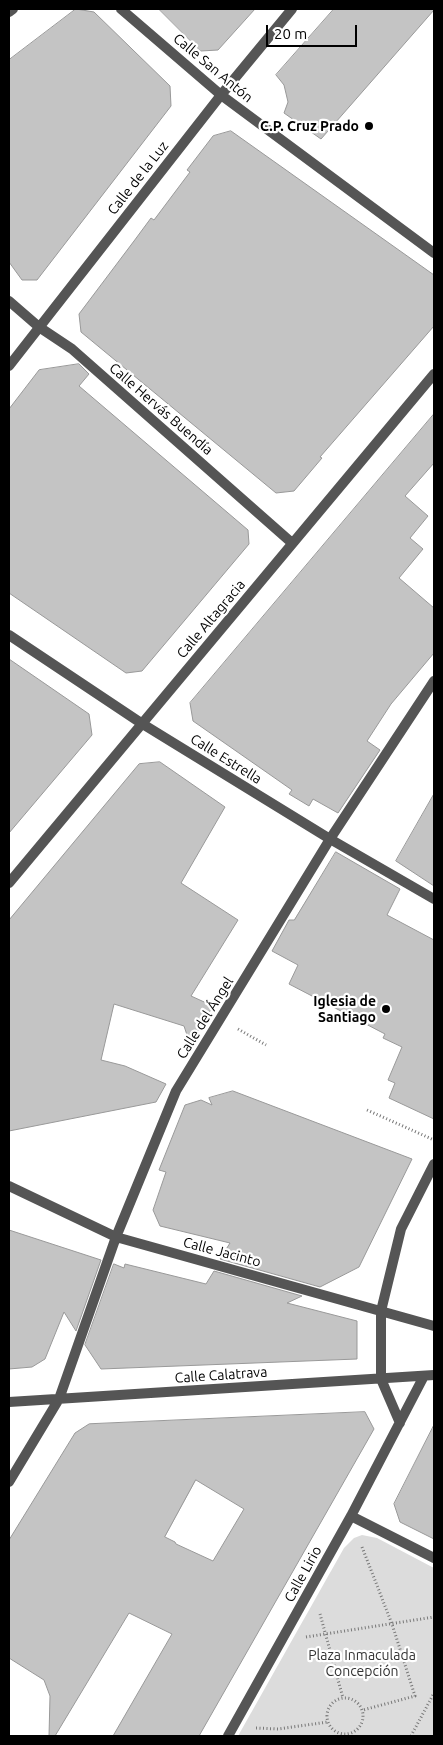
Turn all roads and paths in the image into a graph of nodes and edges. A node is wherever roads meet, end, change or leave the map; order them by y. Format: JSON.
{"nodes":[{"id":1,"x":14,"y":9,"type":"edge"},
{"id":2,"x":121,"y":9,"type":"edge"},
{"id":3,"x":292,"y":9,"type":"edge"},
{"id":4,"x":9,"y":12,"type":"edge"},
{"id":5,"x":221,"y":95,"type":"junction"},
{"id":6,"x":434,"y":253,"type":"edge"},
{"id":7,"x":9,"y":301,"type":"edge"},
{"id":8,"x":39,"y":327,"type":"junction"},
{"id":9,"x":9,"y":366,"type":"edge"},
{"id":10,"x":434,"y":374,"type":"edge"},
{"id":11,"x":292,"y":543,"type":"junction"},
{"id":12,"x":9,"y":635,"type":"edge"},
{"id":13,"x":434,"y":681,"type":"edge"},
{"id":14,"x":141,"y":723,"type":"junction"},
{"id":15,"x":330,"y":839,"type":"junction"},
{"id":16,"x":9,"y":883,"type":"edge"},
{"id":17,"x":434,"y":899,"type":"edge"},
{"id":18,"x":220,"y":1019,"type":"junction"},
{"id":19,"x":266,"y":1045,"type":"dead end"},
{"id":20,"x":368,"y":1110,"type":"dead end"},
{"id":21,"x":434,"y":1140,"type":"edge"},
{"id":22,"x":434,"y":1164,"type":"edge"},
{"id":23,"x":9,"y":1186,"type":"edge"},
{"id":24,"x":116,"y":1237,"type":"junction"},
{"id":25,"x":381,"y":1311,"type":"junction"},
{"id":26,"x":434,"y":1326,"type":"edge"},
{"id":27,"x":429,"y":1376,"type":"edge"},
{"id":28,"x":381,"y":1379,"type":"junction"},
{"id":29,"x":59,"y":1399,"type":"junction"},
{"id":30,"x":9,"y":1402,"type":"edge"},
{"id":31,"x":400,"y":1423,"type":"junction"},
{"id":32,"x":9,"y":1482,"type":"edge"},
{"id":33,"x":351,"y":1516,"type":"junction"},
{"id":34,"x":362,"y":1548,"type":"dead end"},
{"id":35,"x":434,"y":1558,"type":"edge"},
{"id":36,"x":312,"y":1586,"type":"junction"},
{"id":37,"x":434,"y":1617,"type":"edge"},
{"id":38,"x":392,"y":1624,"type":"junction"},
{"id":39,"x":326,"y":1634,"type":"junction"},
{"id":40,"x":281,"y":1641,"type":"junction"},
{"id":41,"x":434,"y":1693,"type":"edge"},
{"id":42,"x":343,"y":1698,"type":"junction"},
{"id":43,"x":363,"y":1710,"type":"junction"},
{"id":44,"x":328,"y":1722,"type":"junction"},
{"id":45,"x":233,"y":1727,"type":"junction"},
{"id":46,"x":353,"y":1735,"type":"edge"},
{"id":47,"x":228,"y":1736,"type":"edge"},
{"id":48,"x":411,"y":1736,"type":"edge"}],
"edges":[{"from":1,"to":4,"type":"street"},
{"from":2,"to":5,"type":"street","name":"Calle San Antón"},
{"from":3,"to":5,"type":"street","name":"Calle de la Luz"},
{"from":5,"to":6,"type":"street","name":"Calle San Antón"},
{"from":5,"to":8,"type":"street","name":"Calle de la Luz"},
{"from":7,"to":8,"type":"street","name":"Calle Hervás Buendía"},
{"from":8,"to":9,"type":"street","name":"Calle de la Luz"},
{"from":8,"to":11,"type":"street","name":"Calle Hervás Buendía"},
{"from":10,"to":11,"type":"street","name":"Calle Altagracia"},
{"from":11,"to":14,"type":"street","name":"Calle Altagracia"},
{"from":12,"to":14,"type":"street","name":"Calle Estrella"},
{"from":13,"to":15,"type":"street","name":"Calle del Ángel"},
{"from":14,"to":15,"type":"street","name":"Calle Estrella"},
{"from":14,"to":16,"type":"street","name":"Calle Altagracia"},
{"from":15,"to":17,"type":"street","name":"Calle Estrella"},
{"from":15,"to":18,"type":"street","name":"Calle del Ángel"},
{"from":18,"to":19,"type":"path"},
{"from":18,"to":24,"type":"street","name":"Calle del Ángel"},
{"from":20,"to":21,"type":"path"},
{"from":22,"to":25,"type":"street"},
{"from":23,"to":24,"type":"street","name":"Calle Jacinto"},
{"from":24,"to":25,"type":"street","name":"Calle Jacinto"},
{"from":24,"to":29,"type":"street","name":"Calle del Ángel"},
{"from":25,"to":26,"type":"street","name":"Calle Jacinto"},
{"from":25,"to":28,"type":"street"},
{"from":27,"to":28,"type":"street","name":"Calle Calatrava"},
{"from":27,"to":31,"type":"street","name":"Calle Lirio"},
{"from":28,"to":29,"type":"street","name":"Calle Calatrava"},
{"from":28,"to":31,"type":"street"},
{"from":29,"to":30,"type":"street","name":"Calle Calatrava"},
{"from":29,"to":32,"type":"street","name":"Calle del Ángel"},
{"from":31,"to":33,"type":"street","name":"Calle Lirio"},
{"from":33,"to":35,"type":"street"},
{"from":33,"to":36,"type":"street","name":"Calle Lirio"},
{"from":34,"to":38,"type":"path"},
{"from":36,"to":39,"type":"path"},
{"from":36,"to":40,"type":"street","name":"Calle Lirio"},
{"from":37,"to":38,"type":"path"},
{"from":38,"to":39,"type":"path"},
{"from":38,"to":43,"type":"path"},
{"from":39,"to":40,"type":"path"},
{"from":39,"to":42,"type":"path"},
{"from":40,"to":45,"type":"street","name":"Calle Lirio"},
{"from":41,"to":48,"type":"path"},
{"from":42,"to":43,"type":"path"},
{"from":42,"to":44,"type":"path"},
{"from":43,"to":46,"type":"path"},
{"from":44,"to":45,"type":"path"},
{"from":44,"to":46,"type":"path"},
{"from":45,"to":47,"type":"street","name":"Calle Lirio"}]}
